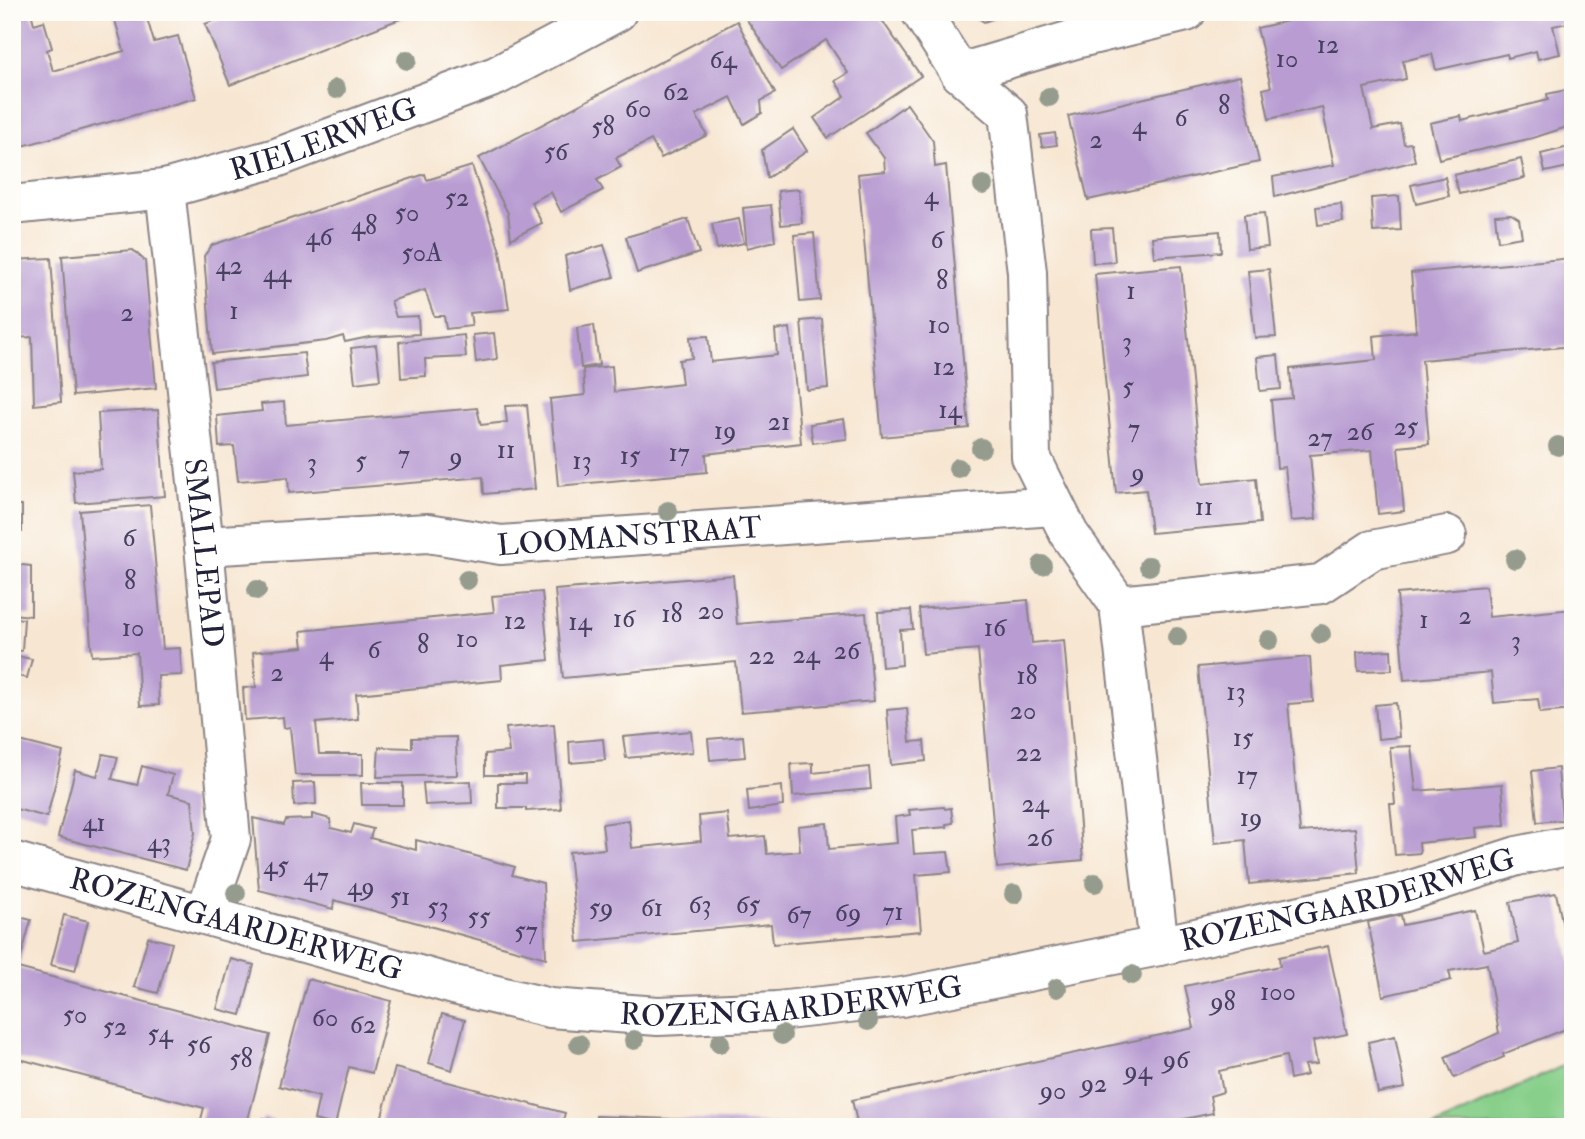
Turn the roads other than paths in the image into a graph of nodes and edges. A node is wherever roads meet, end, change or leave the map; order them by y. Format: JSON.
{"nodes":[{"id":1,"x":617,"y":12,"type":"edge"},
{"id":2,"x":921,"y":12,"type":"edge"},
{"id":3,"x":1186,"y":12,"type":"edge"},
{"id":4,"x":960,"y":73,"type":"junction"},
{"id":5,"x":165,"y":189,"type":"junction"},
{"id":6,"x":12,"y":205,"type":"edge"},
{"id":7,"x":1054,"y":506,"type":"junction"},
{"id":8,"x":1447,"y":535,"type":"dead end"},
{"id":9,"x":204,"y":546,"type":"junction"},
{"id":10,"x":1119,"y":605,"type":"junction"},
{"id":11,"x":1573,"y":845,"type":"edge"},
{"id":12,"x":12,"y":861,"type":"edge"},
{"id":13,"x":205,"y":914,"type":"junction"},
{"id":14,"x":1159,"y":946,"type":"junction"}],
"edges":[{"from":1,"to":5,"type":"street","name":"RIELERWEG"},
{"from":2,"to":4,"type":"street"},
{"from":3,"to":4,"type":"street"},
{"from":4,"to":7,"type":"street"},
{"from":5,"to":6,"type":"street","name":"RIELERWEG"},
{"from":5,"to":9,"type":"street","name":"SMALLEPAD"},
{"from":7,"to":9,"type":"street","name":"LOOMANSTRAAT"},
{"from":7,"to":10,"type":"street"},
{"from":8,"to":10,"type":"street"},
{"from":9,"to":13,"type":"street","name":"SMALLEPAD"},
{"from":10,"to":14,"type":"street"},
{"from":11,"to":14,"type":"street","name":"ROZENGAARDERWEG"},
{"from":12,"to":13,"type":"street","name":"ROZENGAARDERWEG"},
{"from":13,"to":14,"type":"street","name":"ROZENGAARDERWEG"}]}
